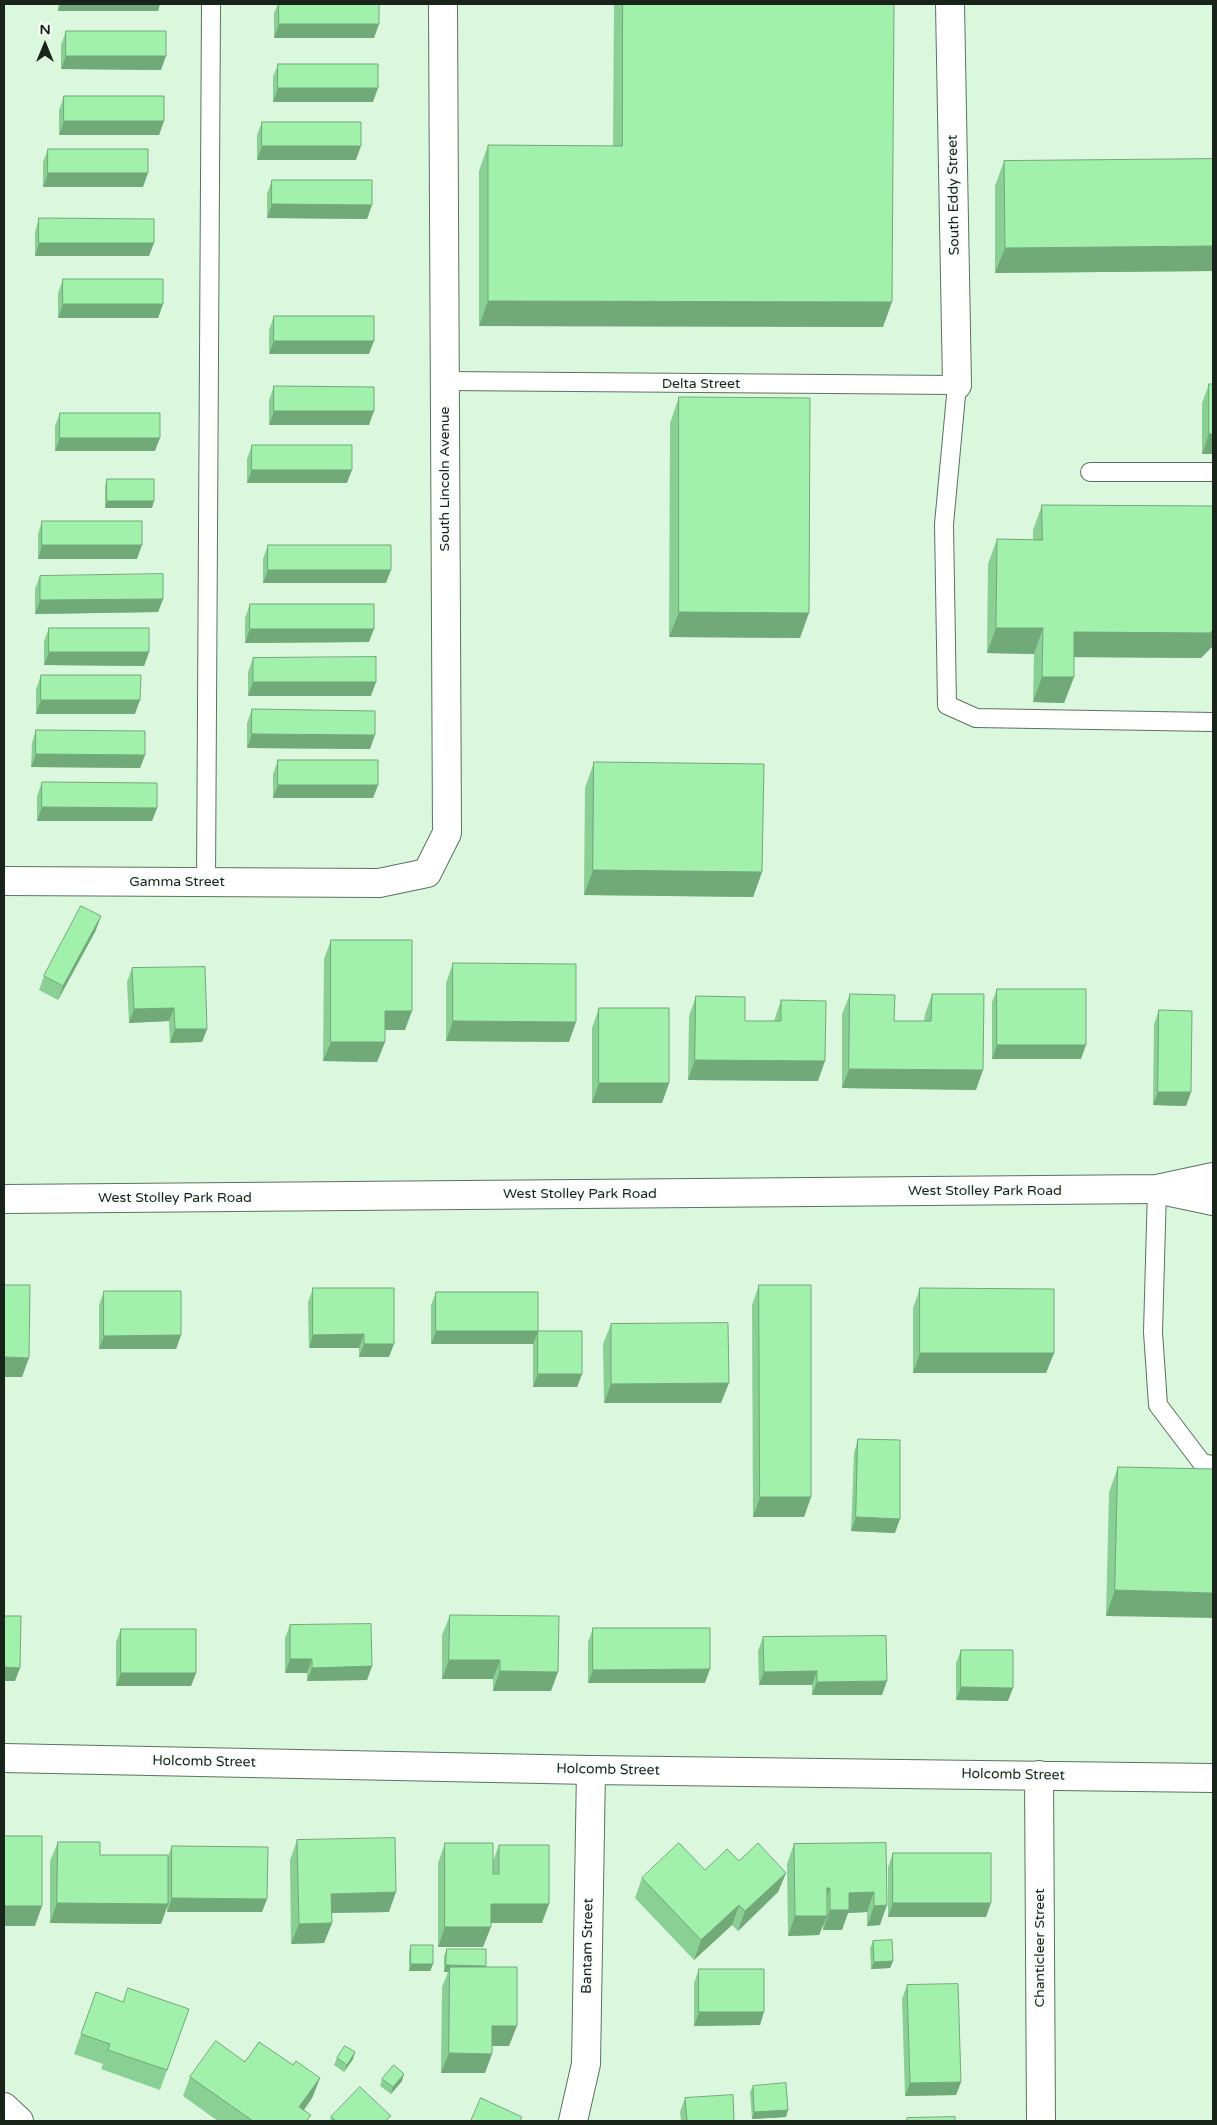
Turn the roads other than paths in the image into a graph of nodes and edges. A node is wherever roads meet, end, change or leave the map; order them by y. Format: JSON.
{"nodes":[{"id":1,"x":211,"y":4,"type":"edge"},
{"id":2,"x":443,"y":4,"type":"edge"},
{"id":3,"x":950,"y":4,"type":"edge"},
{"id":4,"x":445,"y":381,"type":"junction"},
{"id":5,"x":957,"y":385,"type":"junction"},
{"id":6,"x":1090,"y":472,"type":"dead end"},
{"id":7,"x":1213,"y":472,"type":"edge"},
{"id":8,"x":1213,"y":722,"type":"edge"},
{"id":9,"x":4,"y":881,"type":"edge"},
{"id":10,"x":206,"y":882,"type":"junction"},
{"id":11,"x":350,"y":883,"type":"joint"},
{"id":12,"x":1213,"y":1177,"type":"edge"},
{"id":13,"x":1157,"y":1189,"type":"junction"},
{"id":14,"x":4,"y":1199,"type":"edge"},
{"id":15,"x":1213,"y":1201,"type":"edge"},
{"id":16,"x":1213,"y":1464,"type":"edge"},
{"id":17,"x":4,"y":1758,"type":"edge"},
{"id":18,"x":591,"y":1770,"type":"junction"},
{"id":19,"x":1039,"y":1775,"type":"junction"},
{"id":20,"x":1213,"y":1778,"type":"edge"},
{"id":21,"x":4,"y":2107,"type":"edge"},
{"id":22,"x":19,"y":2121,"type":"edge"},
{"id":23,"x":573,"y":2121,"type":"edge"},
{"id":24,"x":1041,"y":2121,"type":"edge"}],
"edges":[{"from":1,"to":10,"type":"lane"},
{"from":2,"to":4,"type":"street","name":"South Lincoln Avenue"},
{"from":3,"to":5,"type":"street","name":"South Eddy Street"},
{"from":4,"to":5,"type":"lane","name":"Delta Street"},
{"from":4,"to":11,"type":"street","name":"South Lincoln Avenue"},
{"from":5,"to":8,"type":"lane"},
{"from":6,"to":7,"type":"lane"},
{"from":9,"to":10,"type":"street","name":"Gamma Street"},
{"from":10,"to":11,"type":"street","name":"Gamma Street"},
{"from":12,"to":13,"type":"street","name":"West Stolley Park Road"},
{"from":13,"to":14,"type":"street","name":"West Stolley Park Road"},
{"from":13,"to":15,"type":"street","name":"West Stolley Park Road"},
{"from":13,"to":16,"type":"lane"},
{"from":17,"to":18,"type":"street","name":"Holcomb Street"},
{"from":18,"to":19,"type":"street","name":"Holcomb Street"},
{"from":18,"to":23,"type":"street","name":"Bantam Street"},
{"from":19,"to":20,"type":"street","name":"Holcomb Street"},
{"from":19,"to":24,"type":"street","name":"Chanticleer Street"},
{"from":21,"to":22,"type":"street"}]}
